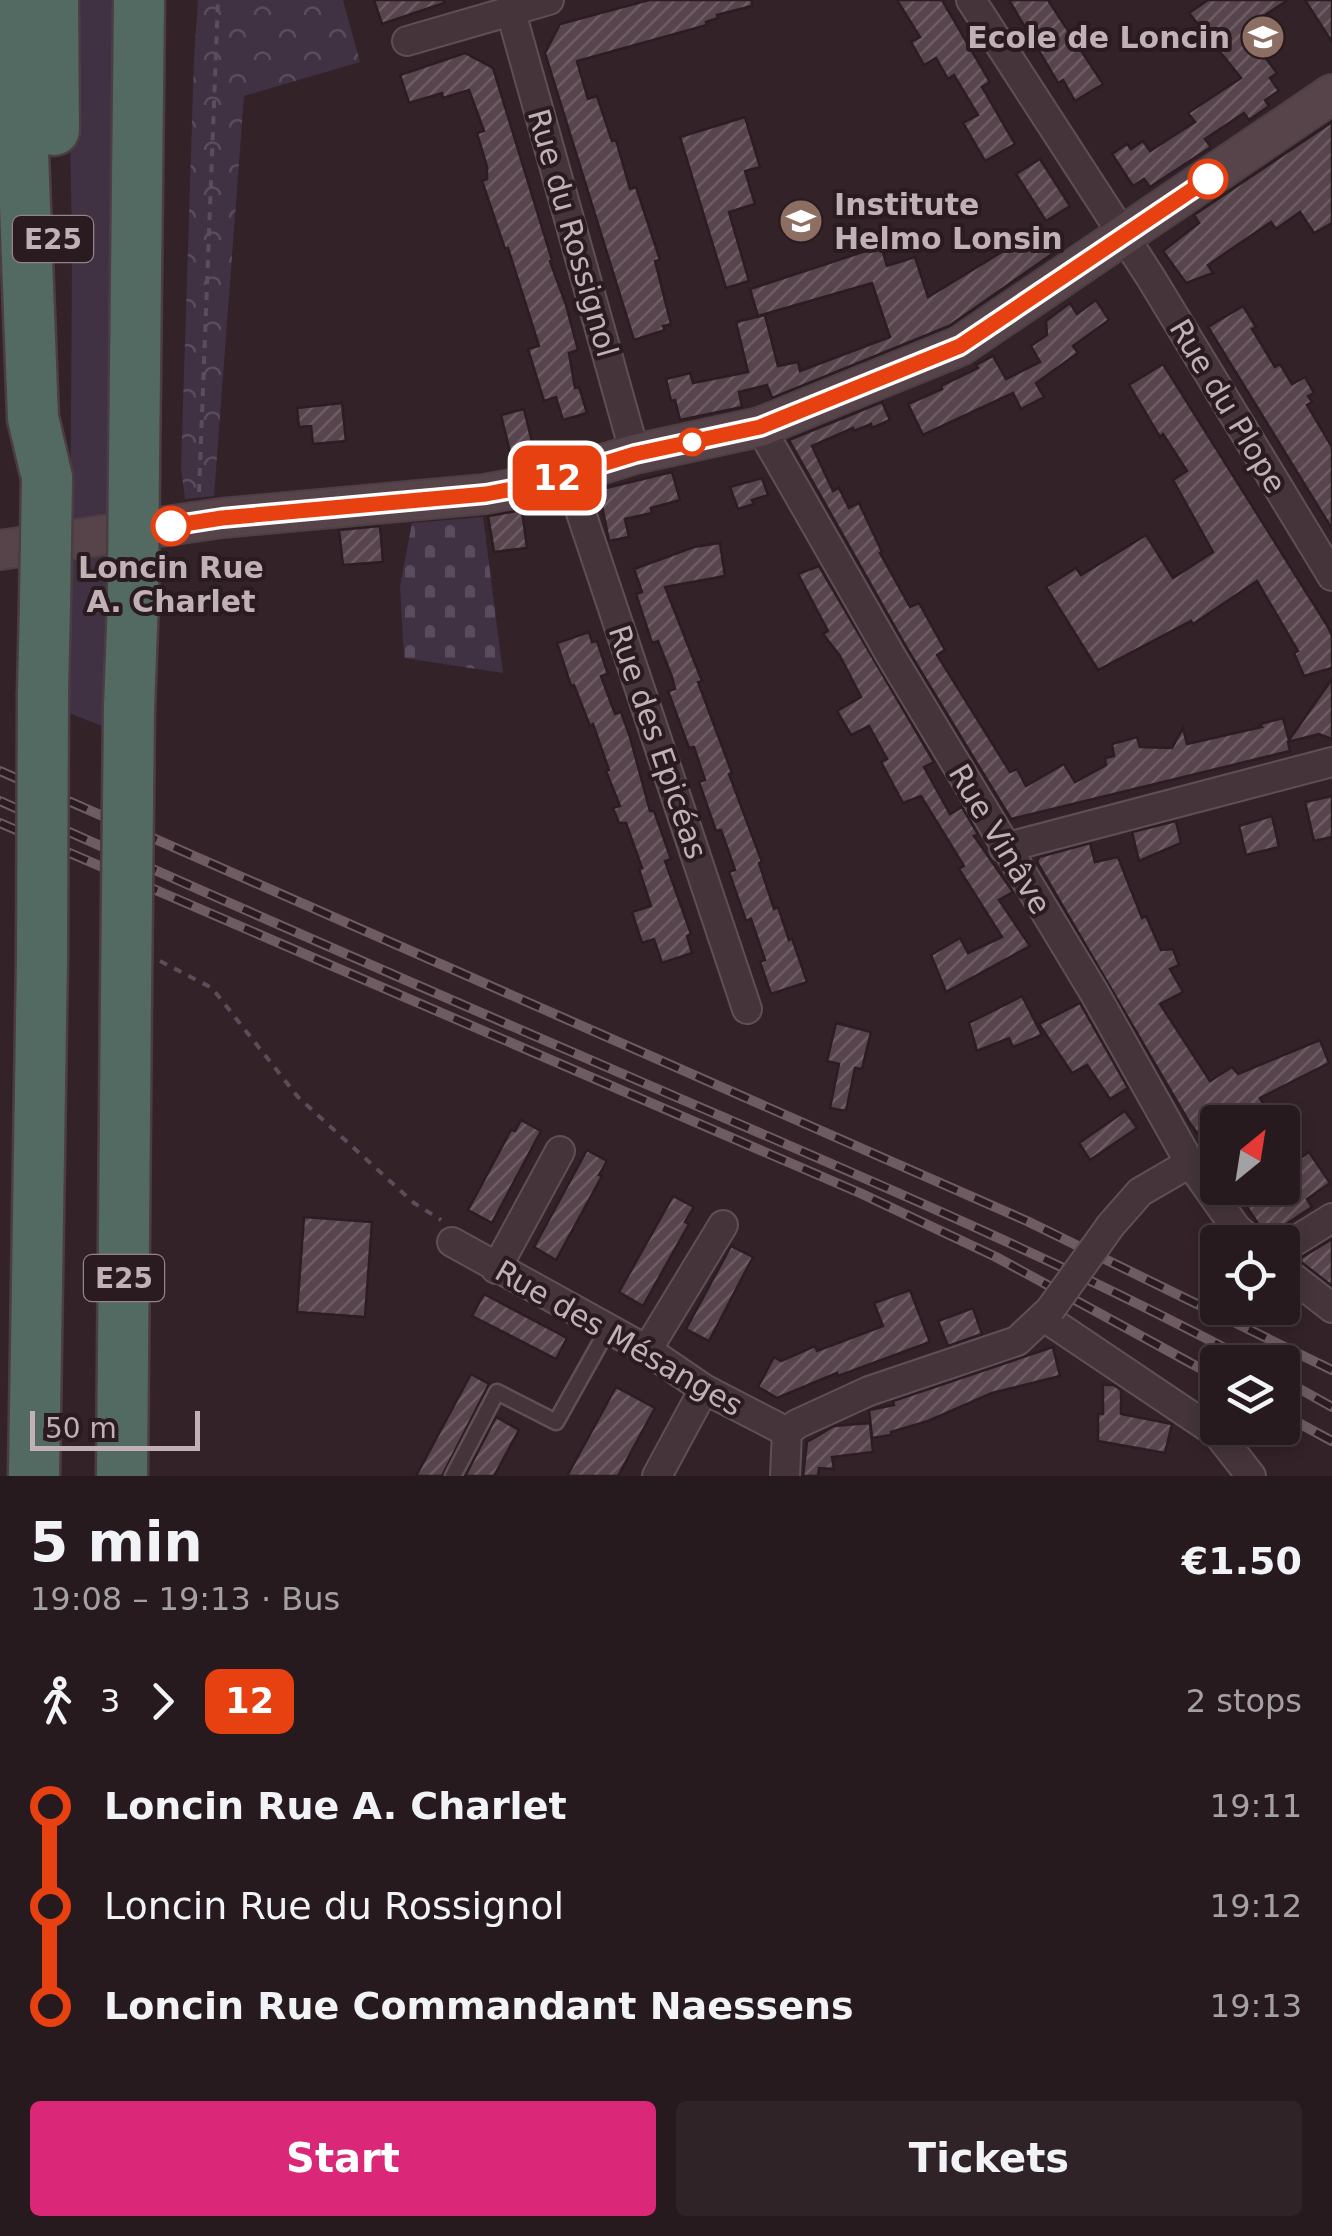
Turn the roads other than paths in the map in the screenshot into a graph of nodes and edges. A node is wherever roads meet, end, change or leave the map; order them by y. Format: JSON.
{"nodes":[{"id":1,"x":14,"y":0,"type":"edge"},
{"id":2,"x":53,"y":0,"type":"edge"},
{"id":3,"x":139,"y":0,"type":"edge"},
{"id":4,"x":550,"y":0,"type":"edge"},
{"id":5,"x":971,"y":0,"type":"edge"},
{"id":6,"x":512,"y":12,"type":"junction"},
{"id":7,"x":407,"y":41,"type":"dead end"},
{"id":8,"x":1332,"y":94,"type":"edge"},
{"id":9,"x":1122,"y":236,"type":"junction"},
{"id":10,"x":760,"y":427,"type":"junction"},
{"id":11,"x":635,"y":454,"type":"junction"},
{"id":12,"x":568,"y":474,"type":"junction"},
{"id":13,"x":47,"y":478,"type":"junction"},
{"id":14,"x":0,"y":550,"type":"edge"},
{"id":15,"x":1332,"y":576,"type":"edge"},
{"id":16,"x":1332,"y":762,"type":"edge"},
{"id":17,"x":1004,"y":848,"type":"junction"},
{"id":18,"x":748,"y":1008,"type":"dead end"},
{"id":19,"x":560,"y":1151,"type":"dead end"},
{"id":20,"x":1190,"y":1163,"type":"junction"},
{"id":21,"x":1332,"y":1218,"type":"edge"},
{"id":22,"x":723,"y":1225,"type":"dead end"},
{"id":23,"x":1234,"y":1225,"type":"edge"},
{"id":24,"x":1300,"y":1238,"type":"edge"},
{"id":25,"x":452,"y":1242,"type":"road end"},
{"id":26,"x":496,"y":1269,"type":"junction"},
{"id":27,"x":1300,"y":1283,"type":"edge"},
{"id":28,"x":1332,"y":1308,"type":"edge"},
{"id":29,"x":1047,"y":1314,"type":"junction"},
{"id":30,"x":608,"y":1328,"type":"junction"},
{"id":31,"x":647,"y":1350,"type":"junction"},
{"id":32,"x":704,"y":1389,"type":"junction"},
{"id":33,"x":787,"y":1432,"type":"junction"},
{"id":34,"x":34,"y":1476,"type":"edge"},
{"id":35,"x":122,"y":1476,"type":"edge"},
{"id":36,"x":453,"y":1476,"type":"edge"},
{"id":37,"x":656,"y":1476,"type":"edge"},
{"id":38,"x":785,"y":1476,"type":"edge"},
{"id":39,"x":1251,"y":1476,"type":"edge"}],
"edges":[{"from":1,"to":13,"type":"highway"},
{"from":2,"to":13,"type":"highway","number":"E25"},
{"from":3,"to":35,"type":"highway","number":"E25","bridge":true},
{"from":4,"to":6,"type":"street"},
{"from":5,"to":9,"type":"street","name":"Rue du Plope"},
{"from":6,"to":7,"type":"street"},
{"from":6,"to":11,"type":"street","name":"Rue du Rossignol"},
{"from":8,"to":9,"type":"street"},
{"from":9,"to":10,"type":"street"},
{"from":9,"to":15,"type":"street","name":"Rue du Plope"},
{"from":10,"to":11,"type":"street"},
{"from":10,"to":17,"type":"street","name":"Rue Vinâve"},
{"from":11,"to":12,"type":"street"},
{"from":12,"to":14,"type":"street"},
{"from":12,"to":18,"type":"street","name":"Rue des Epicéas"},
{"from":13,"to":34,"type":"highway","number":"E25","bridge":true},
{"from":16,"to":17,"type":"street"},
{"from":17,"to":20,"type":"street","name":"Rue Vinâve"},
{"from":19,"to":26,"type":"street"},
{"from":20,"to":23,"type":"street","name":"Rue Vinâve"},
{"from":20,"to":29,"type":"street","bridge":true},
{"from":21,"to":24,"type":"street"},
{"from":22,"to":31,"type":"street"},
{"from":25,"to":26,"type":"street","name":"Rue des Mésanges"},
{"from":26,"to":30,"type":"street","name":"Rue des Mésanges"},
{"from":27,"to":28,"type":"street"},
{"from":29,"to":33,"type":"street"},
{"from":29,"to":39,"type":"street"},
{"from":30,"to":31,"type":"street","name":"Rue des Mésanges"},
{"from":30,"to":36,"type":"lane"},
{"from":31,"to":32,"type":"street","name":"Rue des Mésanges"},
{"from":32,"to":33,"type":"street","name":"Rue des Mésanges"},
{"from":32,"to":37,"type":"street"},
{"from":33,"to":38,"type":"street"}]}
